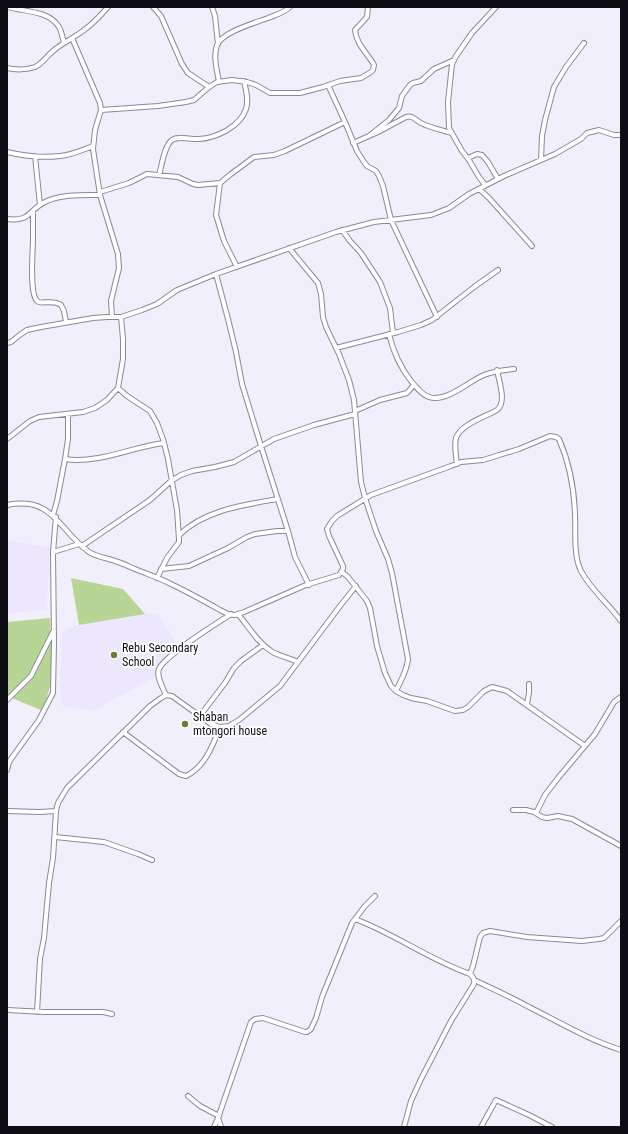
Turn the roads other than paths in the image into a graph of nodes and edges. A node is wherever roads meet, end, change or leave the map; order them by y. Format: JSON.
{"nodes":[{"id":1,"x":8,"y":7,"type":"edge"},
{"id":2,"x":108,"y":7,"type":"edge"},
{"id":3,"x":153,"y":7,"type":"edge"},
{"id":4,"x":212,"y":7,"type":"edge"},
{"id":5,"x":290,"y":7,"type":"edge"},
{"id":6,"x":496,"y":7,"type":"edge"},
{"id":7,"x":368,"y":8,"type":"edge"},
{"id":8,"x":72,"y":38,"type":"junction"},
{"id":9,"x":64,"y":42,"type":"junction"},
{"id":10,"x":584,"y":43,"type":"dead end"},
{"id":11,"x":218,"y":44,"type":"junction"},
{"id":12,"x":454,"y":60,"type":"junction"},
{"id":13,"x":7,"y":68,"type":"edge"},
{"id":14,"x":244,"y":81,"type":"junction"},
{"id":15,"x":219,"y":82,"type":"junction"},
{"id":16,"x":328,"y":85,"type":"junction"},
{"id":17,"x":209,"y":87,"type":"junction"},
{"id":18,"x":101,"y":110,"type":"junction"},
{"id":19,"x":345,"y":122,"type":"junction"},
{"id":20,"x":452,"y":133,"type":"junction"},
{"id":21,"x":621,"y":135,"type":"edge"},
{"id":22,"x":369,"y":136,"type":"junction"},
{"id":23,"x":353,"y":143,"type":"junction"},
{"id":24,"x":93,"y":146,"type":"junction"},
{"id":25,"x":7,"y":152,"type":"edge"},
{"id":26,"x":35,"y":156,"type":"junction"},
{"id":27,"x":468,"y":158,"type":"junction"},
{"id":28,"x":541,"y":160,"type":"junction"},
{"id":29,"x":159,"y":175,"type":"junction"},
{"id":30,"x":498,"y":179,"type":"junction"},
{"id":31,"x":220,"y":184,"type":"junction"},
{"id":32,"x":485,"y":186,"type":"junction"},
{"id":33,"x":479,"y":189,"type":"junction"},
{"id":34,"x":100,"y":194,"type":"junction"},
{"id":35,"x":40,"y":205,"type":"junction"},
{"id":36,"x":33,"y":211,"type":"junction"},
{"id":37,"x":7,"y":219,"type":"edge"},
{"id":38,"x":391,"y":220,"type":"junction"},
{"id":39,"x":342,"y":230,"type":"junction"},
{"id":40,"x":532,"y":246,"type":"dead end"},
{"id":41,"x":289,"y":248,"type":"junction"},
{"id":42,"x":237,"y":267,"type":"junction"},
{"id":43,"x":498,"y":270,"type":"dead end"},
{"id":44,"x":216,"y":274,"type":"junction"},
{"id":45,"x":112,"y":317,"type":"junction"},
{"id":46,"x":121,"y":317,"type":"junction"},
{"id":47,"x":437,"y":317,"type":"junction"},
{"id":48,"x":66,"y":322,"type":"junction"},
{"id":49,"x":391,"y":334,"type":"junction"},
{"id":50,"x":7,"y":343,"type":"edge"},
{"id":51,"x":336,"y":348,"type":"junction"},
{"id":52,"x":514,"y":369,"type":"dead end"},
{"id":53,"x":497,"y":370,"type":"junction"},
{"id":54,"x":414,"y":385,"type":"junction"},
{"id":55,"x":118,"y":388,"type":"junction"},
{"id":56,"x":355,"y":412,"type":"junction"},
{"id":57,"x":68,"y":414,"type":"junction"},
{"id":58,"x":7,"y":439,"type":"edge"},
{"id":59,"x":164,"y":443,"type":"junction"},
{"id":60,"x":261,"y":446,"type":"junction"},
{"id":61,"x":65,"y":459,"type":"junction"},
{"id":62,"x":457,"y":464,"type":"junction"},
{"id":63,"x":172,"y":481,"type":"junction"},
{"id":64,"x":365,"y":498,"type":"junction"},
{"id":65,"x":278,"y":499,"type":"junction"},
{"id":66,"x":7,"y":505,"type":"edge"},
{"id":67,"x":54,"y":516,"type":"junction"},
{"id":68,"x":288,"y":531,"type":"junction"},
{"id":69,"x":179,"y":535,"type":"junction"},
{"id":70,"x":80,"y":545,"type":"junction"},
{"id":71,"x":53,"y":552,"type":"junction"},
{"id":72,"x":161,"y":569,"type":"junction"},
{"id":73,"x":342,"y":572,"type":"junction"},
{"id":74,"x":157,"y":578,"type":"junction"},
{"id":75,"x":309,"y":584,"type":"junction"},
{"id":76,"x":356,"y":586,"type":"junction"},
{"id":77,"x":231,"y":614,"type":"junction"},
{"id":78,"x":238,"y":614,"type":"junction"},
{"id":79,"x":621,"y":622,"type":"edge"},
{"id":80,"x":54,"y":632,"type":"junction"},
{"id":81,"x":263,"y":645,"type":"junction"},
{"id":82,"x":298,"y":662,"type":"junction"},
{"id":83,"x":530,"y":684,"type":"dead end"},
{"id":84,"x":396,"y":691,"type":"junction"},
{"id":85,"x":166,"y":695,"type":"junction"},
{"id":86,"x":621,"y":697,"type":"edge"},
{"id":87,"x":7,"y":700,"type":"edge"},
{"id":88,"x":526,"y":704,"type":"junction"},
{"id":89,"x":199,"y":717,"type":"junction"},
{"id":90,"x":220,"y":727,"type":"junction"},
{"id":91,"x":123,"y":732,"type":"junction"},
{"id":92,"x":585,"y":746,"type":"junction"},
{"id":93,"x":7,"y":770,"type":"edge"},
{"id":94,"x":513,"y":810,"type":"dead end"},
{"id":95,"x":7,"y":811,"type":"edge"},
{"id":96,"x":56,"y":811,"type":"junction"},
{"id":97,"x":536,"y":813,"type":"junction"},
{"id":98,"x":55,"y":837,"type":"junction"},
{"id":99,"x":621,"y":846,"type":"edge"},
{"id":100,"x":152,"y":860,"type":"dead end"},
{"id":101,"x":375,"y":896,"type":"dead end"},
{"id":102,"x":355,"y":919,"type":"junction"},
{"id":103,"x":621,"y":921,"type":"edge"},
{"id":104,"x":470,"y":974,"type":"junction"},
{"id":105,"x":474,"y":980,"type":"junction"},
{"id":106,"x":7,"y":1010,"type":"edge"},
{"id":107,"x":37,"y":1012,"type":"junction"},
{"id":108,"x":112,"y":1014,"type":"dead end"},
{"id":109,"x":621,"y":1050,"type":"edge"},
{"id":110,"x":188,"y":1096,"type":"dead end"},
{"id":111,"x":219,"y":1117,"type":"junction"},
{"id":112,"x":214,"y":1127,"type":"edge"},
{"id":113,"x":220,"y":1127,"type":"edge"},
{"id":114,"x":404,"y":1127,"type":"edge"},
{"id":115,"x":481,"y":1127,"type":"edge"},
{"id":116,"x":552,"y":1127,"type":"edge"}],
"edges":[{"from":1,"to":9,"type":"street"},
{"from":2,"to":8,"type":"street"},
{"from":3,"to":17,"type":"street"},
{"from":4,"to":11,"type":"street"},
{"from":5,"to":11,"type":"street"},
{"from":6,"to":12,"type":"street"},
{"from":7,"to":16,"type":"street"},
{"from":8,"to":9,"type":"street"},
{"from":8,"to":18,"type":"street"},
{"from":9,"to":13,"type":"street"},
{"from":10,"to":28,"type":"street"},
{"from":11,"to":15,"type":"street"},
{"from":12,"to":20,"type":"street"},
{"from":12,"to":22,"type":"street"},
{"from":14,"to":15,"type":"street"},
{"from":14,"to":16,"type":"street"},
{"from":14,"to":29,"type":"street"},
{"from":15,"to":17,"type":"street"},
{"from":16,"to":19,"type":"street"},
{"from":17,"to":18,"type":"street"},
{"from":18,"to":24,"type":"street"},
{"from":19,"to":23,"type":"street"},
{"from":19,"to":31,"type":"street"},
{"from":20,"to":22,"type":"street"},
{"from":20,"to":27,"type":"street"},
{"from":21,"to":28,"type":"street"},
{"from":22,"to":23,"type":"street"},
{"from":23,"to":38,"type":"street"},
{"from":24,"to":26,"type":"street"},
{"from":24,"to":34,"type":"street"},
{"from":25,"to":26,"type":"street"},
{"from":26,"to":35,"type":"street"},
{"from":27,"to":30,"type":"street"},
{"from":27,"to":32,"type":"street"},
{"from":28,"to":30,"type":"street"},
{"from":29,"to":31,"type":"street"},
{"from":29,"to":34,"type":"street"},
{"from":30,"to":32,"type":"street"},
{"from":31,"to":42,"type":"street"},
{"from":32,"to":33,"type":"street"},
{"from":33,"to":38,"type":"street"},
{"from":33,"to":40,"type":"street"},
{"from":34,"to":35,"type":"street"},
{"from":34,"to":45,"type":"street"},
{"from":35,"to":36,"type":"street"},
{"from":36,"to":37,"type":"street"},
{"from":36,"to":48,"type":"street"},
{"from":38,"to":39,"type":"street"},
{"from":38,"to":47,"type":"street"},
{"from":39,"to":41,"type":"street"},
{"from":39,"to":49,"type":"street"},
{"from":41,"to":42,"type":"street"},
{"from":41,"to":51,"type":"street"},
{"from":42,"to":44,"type":"street"},
{"from":43,"to":47,"type":"street"},
{"from":44,"to":46,"type":"street"},
{"from":44,"to":60,"type":"street"},
{"from":45,"to":46,"type":"street"},
{"from":45,"to":48,"type":"street"},
{"from":46,"to":55,"type":"street"},
{"from":47,"to":49,"type":"street"},
{"from":48,"to":50,"type":"street"},
{"from":49,"to":51,"type":"street"},
{"from":49,"to":54,"type":"street"},
{"from":51,"to":56,"type":"street"},
{"from":52,"to":53,"type":"street"},
{"from":53,"to":54,"type":"street"},
{"from":53,"to":62,"type":"street"},
{"from":54,"to":56,"type":"street"},
{"from":55,"to":57,"type":"street"},
{"from":55,"to":59,"type":"street"},
{"from":56,"to":60,"type":"street"},
{"from":56,"to":64,"type":"street"},
{"from":57,"to":58,"type":"street"},
{"from":57,"to":61,"type":"street"},
{"from":59,"to":61,"type":"street"},
{"from":59,"to":63,"type":"street"},
{"from":60,"to":63,"type":"street"},
{"from":60,"to":65,"type":"street"},
{"from":61,"to":67,"type":"street"},
{"from":62,"to":64,"type":"street"},
{"from":62,"to":79,"type":"street"},
{"from":63,"to":69,"type":"street"},
{"from":63,"to":70,"type":"street"},
{"from":64,"to":73,"type":"street"},
{"from":64,"to":84,"type":"street"},
{"from":65,"to":68,"type":"street"},
{"from":65,"to":69,"type":"street"},
{"from":66,"to":67,"type":"street"},
{"from":67,"to":70,"type":"street"},
{"from":67,"to":71,"type":"street"},
{"from":68,"to":72,"type":"street"},
{"from":68,"to":75,"type":"street"},
{"from":69,"to":72,"type":"street"},
{"from":70,"to":71,"type":"street"},
{"from":70,"to":74,"type":"street"},
{"from":71,"to":80,"type":"street"},
{"from":72,"to":74,"type":"street"},
{"from":73,"to":75,"type":"street"},
{"from":73,"to":76,"type":"street"},
{"from":74,"to":77,"type":"street"},
{"from":75,"to":78,"type":"street"},
{"from":76,"to":82,"type":"street"},
{"from":76,"to":84,"type":"street"},
{"from":77,"to":78,"type":"street"},
{"from":77,"to":85,"type":"street"},
{"from":78,"to":81,"type":"street"},
{"from":80,"to":87,"type":"street"},
{"from":80,"to":93,"type":"street"},
{"from":81,"to":82,"type":"street"},
{"from":81,"to":89,"type":"street"},
{"from":82,"to":90,"type":"street"},
{"from":83,"to":88,"type":"street"},
{"from":84,"to":88,"type":"street"},
{"from":85,"to":89,"type":"street"},
{"from":85,"to":91,"type":"street"},
{"from":86,"to":92,"type":"street"},
{"from":88,"to":92,"type":"street"},
{"from":89,"to":90,"type":"street"},
{"from":90,"to":91,"type":"street"},
{"from":91,"to":96,"type":"street"},
{"from":92,"to":97,"type":"street"},
{"from":94,"to":97,"type":"street"},
{"from":95,"to":96,"type":"street"},
{"from":96,"to":98,"type":"street"},
{"from":97,"to":99,"type":"street"},
{"from":98,"to":100,"type":"street"},
{"from":98,"to":107,"type":"street"},
{"from":101,"to":102,"type":"street"},
{"from":102,"to":104,"type":"street"},
{"from":102,"to":111,"type":"street"},
{"from":103,"to":104,"type":"street"},
{"from":104,"to":105,"type":"street"},
{"from":105,"to":109,"type":"street"},
{"from":105,"to":114,"type":"street"},
{"from":106,"to":107,"type":"street"},
{"from":107,"to":108,"type":"street"},
{"from":110,"to":111,"type":"street"},
{"from":111,"to":112,"type":"street"},
{"from":111,"to":113,"type":"street"},
{"from":115,"to":116,"type":"street"}]}
